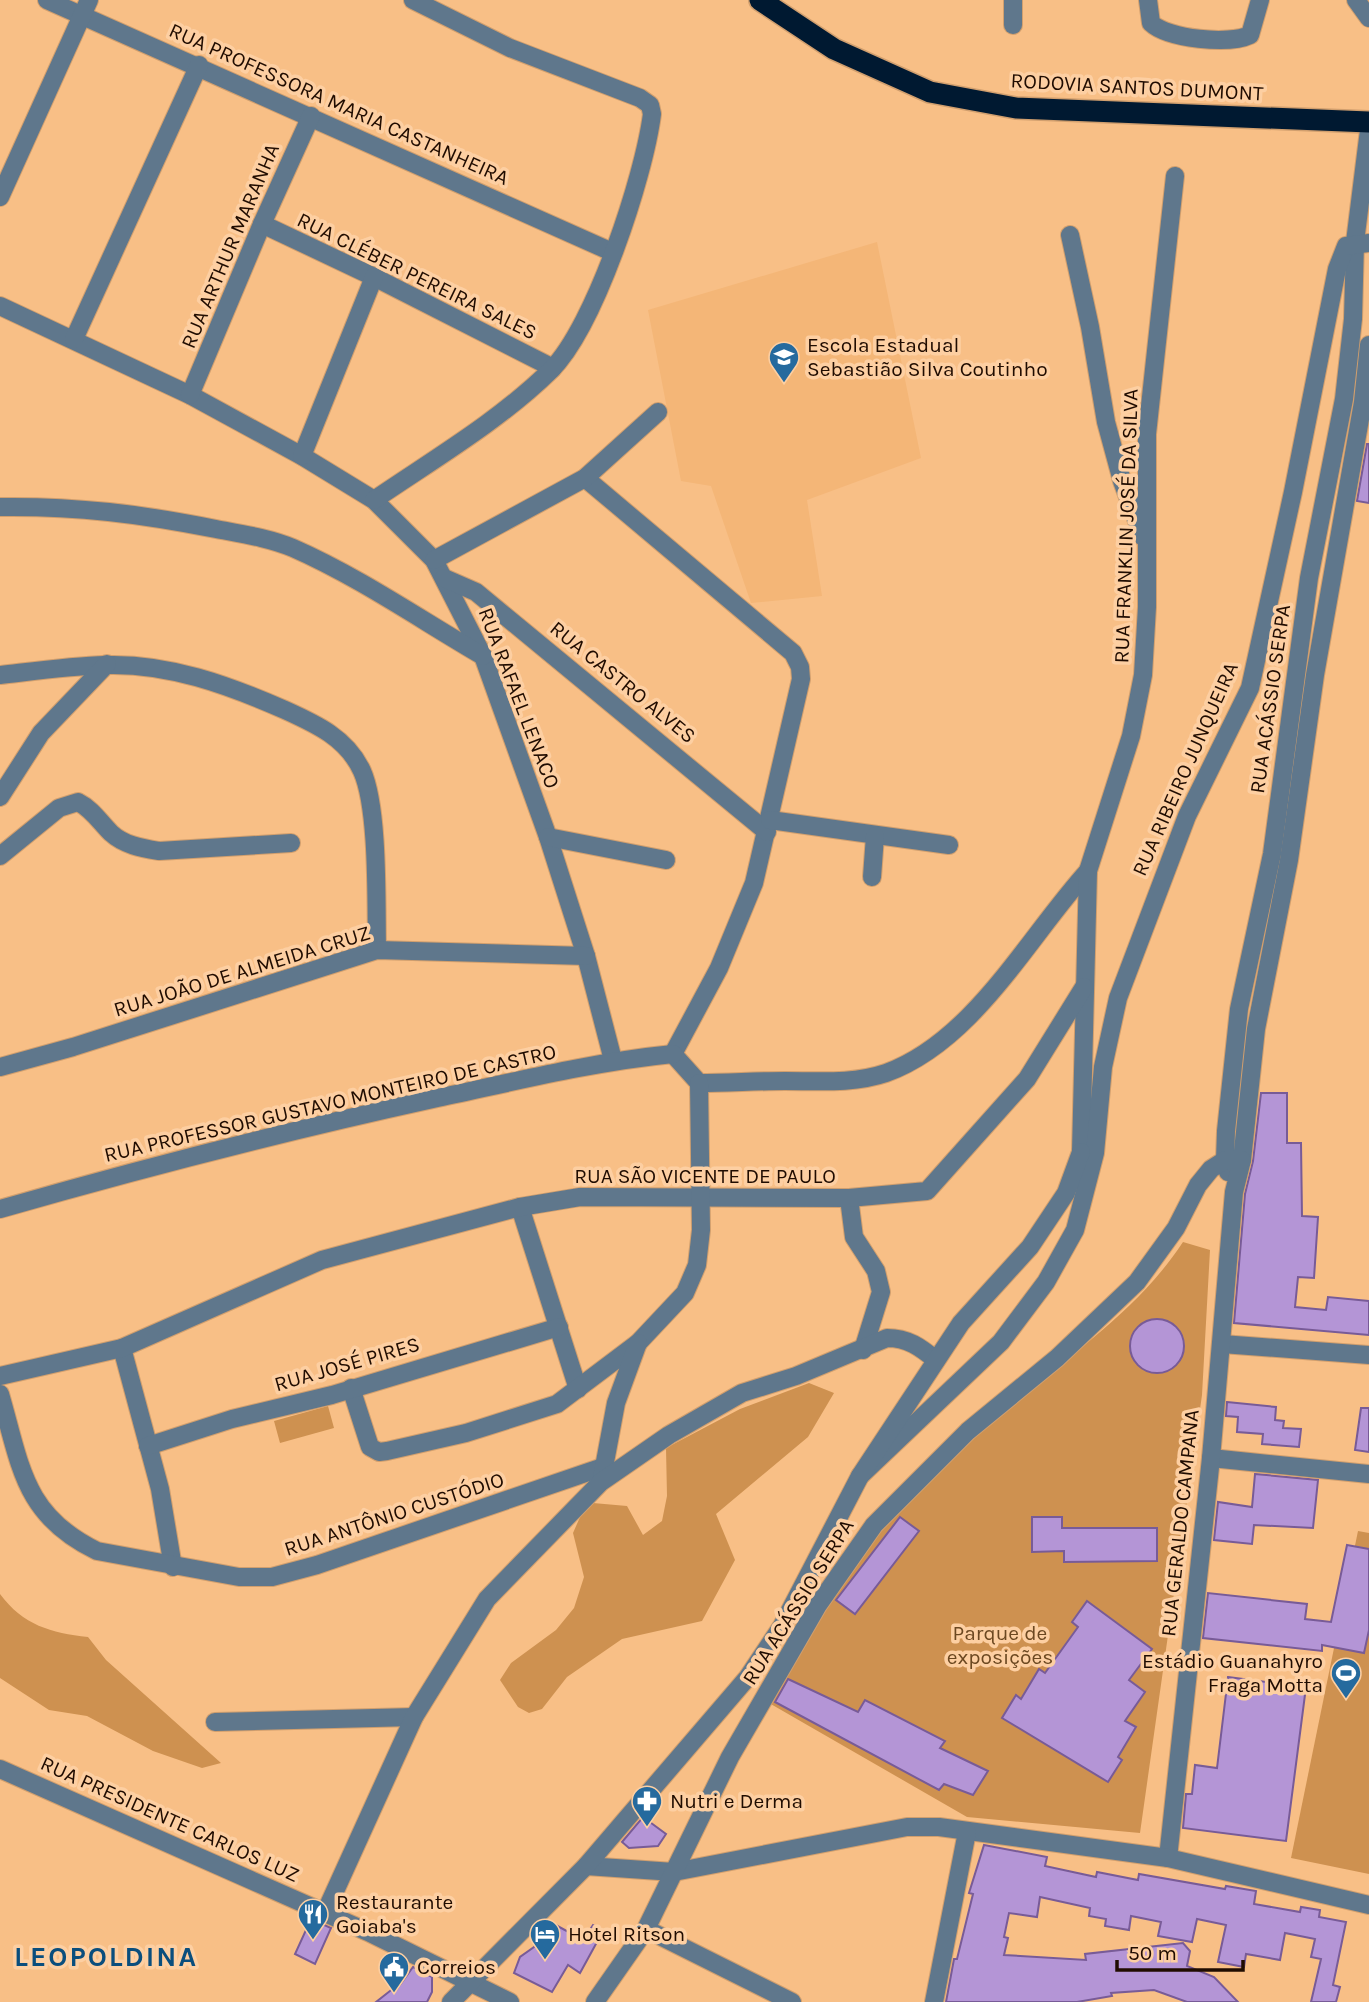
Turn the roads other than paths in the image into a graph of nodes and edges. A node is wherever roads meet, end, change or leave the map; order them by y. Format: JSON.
{"nodes":[{"id":1,"x":47,"y":0,"type":"edge"},
{"id":2,"x":89,"y":0,"type":"edge"},
{"id":3,"x":413,"y":0,"type":"edge"},
{"id":4,"x":760,"y":0,"type":"edge"},
{"id":5,"x":1013,"y":0,"type":"edge"},
{"id":6,"x":1261,"y":0,"type":"edge"},
{"id":7,"x":1356,"y":0,"type":"edge"},
{"id":8,"x":1149,"y":7,"type":"edge"},
{"id":9,"x":81,"y":17,"type":"junction"},
{"id":10,"x":1369,"y":18,"type":"edge"},
{"id":11,"x":1013,"y":25,"type":"dead end"},
{"id":12,"x":199,"y":65,"type":"junction"},
{"id":13,"x":312,"y":116,"type":"junction"},
{"id":14,"x":1358,"y":121,"type":"edge"},
{"id":15,"x":1369,"y":130,"type":"edge"},
{"id":16,"x":1175,"y":176,"type":"dead end"},
{"id":17,"x":0,"y":197,"type":"edge"},
{"id":18,"x":261,"y":224,"type":"junction"},
{"id":19,"x":1070,"y":235,"type":"dead end"},
{"id":20,"x":1362,"y":243,"type":"edge"},
{"id":21,"x":612,"y":252,"type":"junction"},
{"id":22,"x":374,"y":277,"type":"junction"},
{"id":23,"x":0,"y":306,"type":"edge"},
{"id":24,"x":74,"y":339,"type":"junction"},
{"id":25,"x":1369,"y":345,"type":"edge"},
{"id":26,"x":553,"y":368,"type":"junction"},
{"id":27,"x":190,"y":395,"type":"junction"},
{"id":28,"x":658,"y":412,"type":"dead end"},
{"id":29,"x":302,"y":456,"type":"junction"},
{"id":30,"x":584,"y":478,"type":"junction"},
{"id":31,"x":374,"y":500,"type":"junction"},
{"id":32,"x":0,"y":507,"type":"edge"},
{"id":33,"x":1147,"y":547,"type":"junction"},
{"id":34,"x":434,"y":560,"type":"junction"},
{"id":35,"x":444,"y":578,"type":"junction"},
{"id":36,"x":483,"y":656,"type":"junction"},
{"id":37,"x":107,"y":664,"type":"junction"},
{"id":38,"x":1296,"y":672,"type":"junction"},
{"id":39,"x":0,"y":675,"type":"edge"},
{"id":40,"x":1315,"y":675,"type":"junction"},
{"id":41,"x":0,"y":796,"type":"edge"},
{"id":42,"x":769,"y":826,"type":"junction"},
{"id":43,"x":875,"y":836,"type":"junction"},
{"id":44,"x":548,"y":837,"type":"junction"},
{"id":45,"x":291,"y":843,"type":"dead end"},
{"id":46,"x":948,"y":845,"type":"dead end"},
{"id":47,"x":0,"y":856,"type":"edge"},
{"id":48,"x":1280,"y":857,"type":"junction"},
{"id":49,"x":666,"y":860,"type":"dead end"},
{"id":50,"x":1088,"y":871,"type":"junction"},
{"id":51,"x":873,"y":877,"type":"dead end"},
{"id":52,"x":377,"y":950,"type":"junction"},
{"id":53,"x":586,"y":956,"type":"junction"},
{"id":54,"x":1084,"y":987,"type":"junction"},
{"id":55,"x":673,"y":1054,"type":"junction"},
{"id":56,"x":613,"y":1060,"type":"junction"},
{"id":57,"x":0,"y":1067,"type":"edge"},
{"id":58,"x":699,"y":1083,"type":"junction"},
{"id":59,"x":1088,"y":1152,"type":"junction"},
{"id":60,"x":1234,"y":1160,"type":"junction"},
{"id":61,"x":698,"y":1198,"type":"junction"},
{"id":62,"x":849,"y":1198,"type":"junction"},
{"id":63,"x":520,"y":1207,"type":"junction"},
{"id":64,"x":0,"y":1209,"type":"edge"},
{"id":65,"x":559,"y":1327,"type":"junction"},
{"id":66,"x":638,"y":1343,"type":"junction"},
{"id":67,"x":1222,"y":1344,"type":"junction"},
{"id":68,"x":122,"y":1348,"type":"junction"},
{"id":69,"x":863,"y":1350,"type":"junction"},
{"id":70,"x":1369,"y":1355,"type":"edge"},
{"id":71,"x":936,"y":1360,"type":"junction"},
{"id":72,"x":0,"y":1376,"type":"edge"},
{"id":73,"x":351,"y":1388,"type":"junction"},
{"id":74,"x":578,"y":1389,"type":"junction"},
{"id":75,"x":0,"y":1394,"type":"edge"},
{"id":76,"x":148,"y":1446,"type":"junction"},
{"id":77,"x":1211,"y":1458,"type":"junction"},
{"id":78,"x":602,"y":1474,"type":"junction"},
{"id":79,"x":1369,"y":1474,"type":"edge"},
{"id":80,"x":860,"y":1476,"type":"junction"},
{"id":81,"x":173,"y":1567,"type":"junction"},
{"id":82,"x":414,"y":1717,"type":"junction"},
{"id":83,"x":215,"y":1721,"type":"dead end"},
{"id":84,"x":0,"y":1769,"type":"edge"},
{"id":85,"x":967,"y":1832,"type":"junction"},
{"id":86,"x":1168,"y":1858,"type":"junction"},
{"id":87,"x":586,"y":1866,"type":"junction"},
{"id":88,"x":674,"y":1872,"type":"junction"},
{"id":89,"x":1369,"y":1905,"type":"edge"},
{"id":90,"x":325,"y":1913,"type":"junction"},
{"id":91,"x":646,"y":1929,"type":"junction"},
{"id":92,"x":471,"y":1981,"type":"junction"},
{"id":93,"x":451,"y":2002,"type":"edge"},
{"id":94,"x":510,"y":2002,"type":"edge"},
{"id":95,"x":595,"y":2002,"type":"edge"},
{"id":96,"x":792,"y":2002,"type":"edge"},
{"id":97,"x":934,"y":2002,"type":"edge"}],
"edges":[{"from":1,"to":9,"type":"street","name":"RUA PROFESSORA MARIA CASTANHEIRA"},
{"from":2,"to":9,"type":"street"},
{"from":3,"to":21,"type":"street"},
{"from":4,"to":14,"type":"highway","name":"RODOVIA SANTOS DUMONT"},
{"from":5,"to":11,"type":"street"},
{"from":6,"to":8,"type":"street"},
{"from":7,"to":10,"type":"street"},
{"from":9,"to":12,"type":"street","name":"RUA PROFESSORA MARIA CASTANHEIRA"},
{"from":9,"to":17,"type":"street"},
{"from":12,"to":13,"type":"street","name":"RUA PROFESSORA MARIA CASTANHEIRA"},
{"from":12,"to":24,"type":"street"},
{"from":13,"to":18,"type":"street","name":"RUA ARTHUR MARANHA"},
{"from":13,"to":21,"type":"street","name":"RUA PROFESSORA MARIA CASTANHEIRA"},
{"from":15,"to":20,"type":"street","name":"RUA ACÁSSIO SERPA"},
{"from":16,"to":33,"type":"street","name":"RUA FRANKLIN JOSÉ DA SILVA"},
{"from":18,"to":22,"type":"street","name":"RUA CLÉBER PEREIRA SALES"},
{"from":18,"to":27,"type":"street","name":"RUA ARTHUR MARANHA"},
{"from":19,"to":33,"type":"street"},
{"from":20,"to":38,"type":"street","name":"RUA ACÁSSIO SERPA"},
{"from":20,"to":59,"type":"street","name":"RUA RIBEIRO JUNQUEIRA"},
{"from":21,"to":26,"type":"street"},
{"from":22,"to":26,"type":"street","name":"RUA CLÉBER PEREIRA SALES"},
{"from":22,"to":29,"type":"street"},
{"from":23,"to":24,"type":"street","name":"RUA RAFAEL LENACO"},
{"from":24,"to":27,"type":"street","name":"RUA RAFAEL LENACO"},
{"from":25,"to":40,"type":"street","name":"RUA ACÁSSIO SERPA"},
{"from":26,"to":31,"type":"street"},
{"from":27,"to":29,"type":"street","name":"RUA RAFAEL LENACO"},
{"from":28,"to":30,"type":"street"},
{"from":29,"to":31,"type":"street","name":"RUA RAFAEL LENACO"},
{"from":30,"to":34,"type":"street"},
{"from":30,"to":42,"type":"street"},
{"from":31,"to":34,"type":"street","name":"RUA RAFAEL LENACO"},
{"from":32,"to":36,"type":"street"},
{"from":33,"to":50,"type":"street","name":"RUA FRANKLIN JOSÉ DA SILVA"},
{"from":34,"to":35,"type":"street","name":"RUA RAFAEL LENACO"},
{"from":35,"to":36,"type":"street","name":"RUA RAFAEL LENACO"},
{"from":35,"to":42,"type":"street","name":"RUA CASTRO ALVES"},
{"from":36,"to":44,"type":"street","name":"RUA RAFAEL LENACO"},
{"from":37,"to":39,"type":"street"},
{"from":37,"to":41,"type":"street"},
{"from":37,"to":52,"type":"street"},
{"from":38,"to":40,"type":"street"},
{"from":38,"to":48,"type":"street","name":"RUA ACÁSSIO SERPA"},
{"from":40,"to":48,"type":"street","name":"RUA ACÁSSIO SERPA"},
{"from":42,"to":43,"type":"street"},
{"from":42,"to":55,"type":"street"},
{"from":43,"to":46,"type":"street"},
{"from":43,"to":51,"type":"street"},
{"from":44,"to":49,"type":"street"},
{"from":44,"to":53,"type":"street","name":"RUA RAFAEL LENACO"},
{"from":45,"to":47,"type":"street"},
{"from":48,"to":60,"type":"street","name":"RUA ACÁSSIO SERPA"},
{"from":50,"to":54,"type":"street"},
{"from":50,"to":58,"type":"street"},
{"from":52,"to":53,"type":"street","name":"RUA JOÃO DE ALMEIDA CRUZ"},
{"from":52,"to":57,"type":"street","name":"RUA JOÃO DE ALMEIDA CRUZ"},
{"from":53,"to":56,"type":"street","name":"RUA RAFAEL LENACO"},
{"from":54,"to":59,"type":"street"},
{"from":54,"to":62,"type":"street","name":"RUA SÃO VICENTE DE PAULO"},
{"from":55,"to":56,"type":"street","name":"RUA PROFESSOR GUSTAVO MONTEIRO DE CASTRO"},
{"from":55,"to":58,"type":"street"},
{"from":56,"to":64,"type":"street","name":"RUA PROFESSOR GUSTAVO MONTEIRO DE CASTRO"},
{"from":58,"to":61,"type":"street"},
{"from":59,"to":71,"type":"street"},
{"from":59,"to":80,"type":"street"},
{"from":60,"to":67,"type":"street","name":"RUA GERALDO CAMPANA"},
{"from":60,"to":88,"type":"street","name":"RUA ACÁSSIO SERPA"},
{"from":61,"to":62,"type":"street","name":"RUA SÃO VICENTE DE PAULO"},
{"from":61,"to":63,"type":"street","name":"RUA SÃO VICENTE DE PAULO"},
{"from":61,"to":66,"type":"street"},
{"from":62,"to":69,"type":"street"},
{"from":63,"to":65,"type":"street"},
{"from":63,"to":68,"type":"street","name":"RUA SÃO VICENTE DE PAULO"},
{"from":65,"to":73,"type":"street","name":"RUA JOSÉ PIRES"},
{"from":65,"to":74,"type":"street"},
{"from":66,"to":74,"type":"street"},
{"from":66,"to":78,"type":"street"},
{"from":67,"to":70,"type":"street"},
{"from":67,"to":77,"type":"street","name":"RUA GERALDO CAMPANA"},
{"from":68,"to":72,"type":"street","name":"RUA SÃO VICENTE DE PAULO"},
{"from":68,"to":76,"type":"street"},
{"from":69,"to":71,"type":"street"},
{"from":69,"to":78,"type":"street"},
{"from":71,"to":80,"type":"street"},
{"from":73,"to":74,"type":"street"},
{"from":73,"to":76,"type":"street","name":"RUA JOSÉ PIRES"},
{"from":75,"to":81,"type":"street","name":"RUA ANTÔNIO CUSTÓDIO"},
{"from":76,"to":81,"type":"street"},
{"from":77,"to":79,"type":"street"},
{"from":77,"to":86,"type":"street","name":"RUA GERALDO CAMPANA"},
{"from":78,"to":81,"type":"street","name":"RUA ANTÔNIO CUSTÓDIO"},
{"from":78,"to":82,"type":"street"},
{"from":80,"to":87,"type":"street"},
{"from":82,"to":83,"type":"street"},
{"from":82,"to":90,"type":"street"},
{"from":84,"to":90,"type":"street","name":"RUA PRESIDENTE CARLOS LUZ"},
{"from":85,"to":86,"type":"street"},
{"from":85,"to":88,"type":"street"},
{"from":85,"to":97,"type":"street"},
{"from":86,"to":89,"type":"street"},
{"from":87,"to":88,"type":"street"},
{"from":87,"to":92,"type":"street"},
{"from":88,"to":91,"type":"street","name":"RUA ACÁSSIO SERPA"},
{"from":90,"to":92,"type":"street","name":"RUA PRESIDENTE CARLOS LUZ"},
{"from":91,"to":95,"type":"street","name":"RUA ACÁSSIO SERPA"},
{"from":91,"to":96,"type":"street"},
{"from":92,"to":93,"type":"street"},
{"from":92,"to":94,"type":"street","name":"RUA PRESIDENTE CARLOS LUZ"}]}
